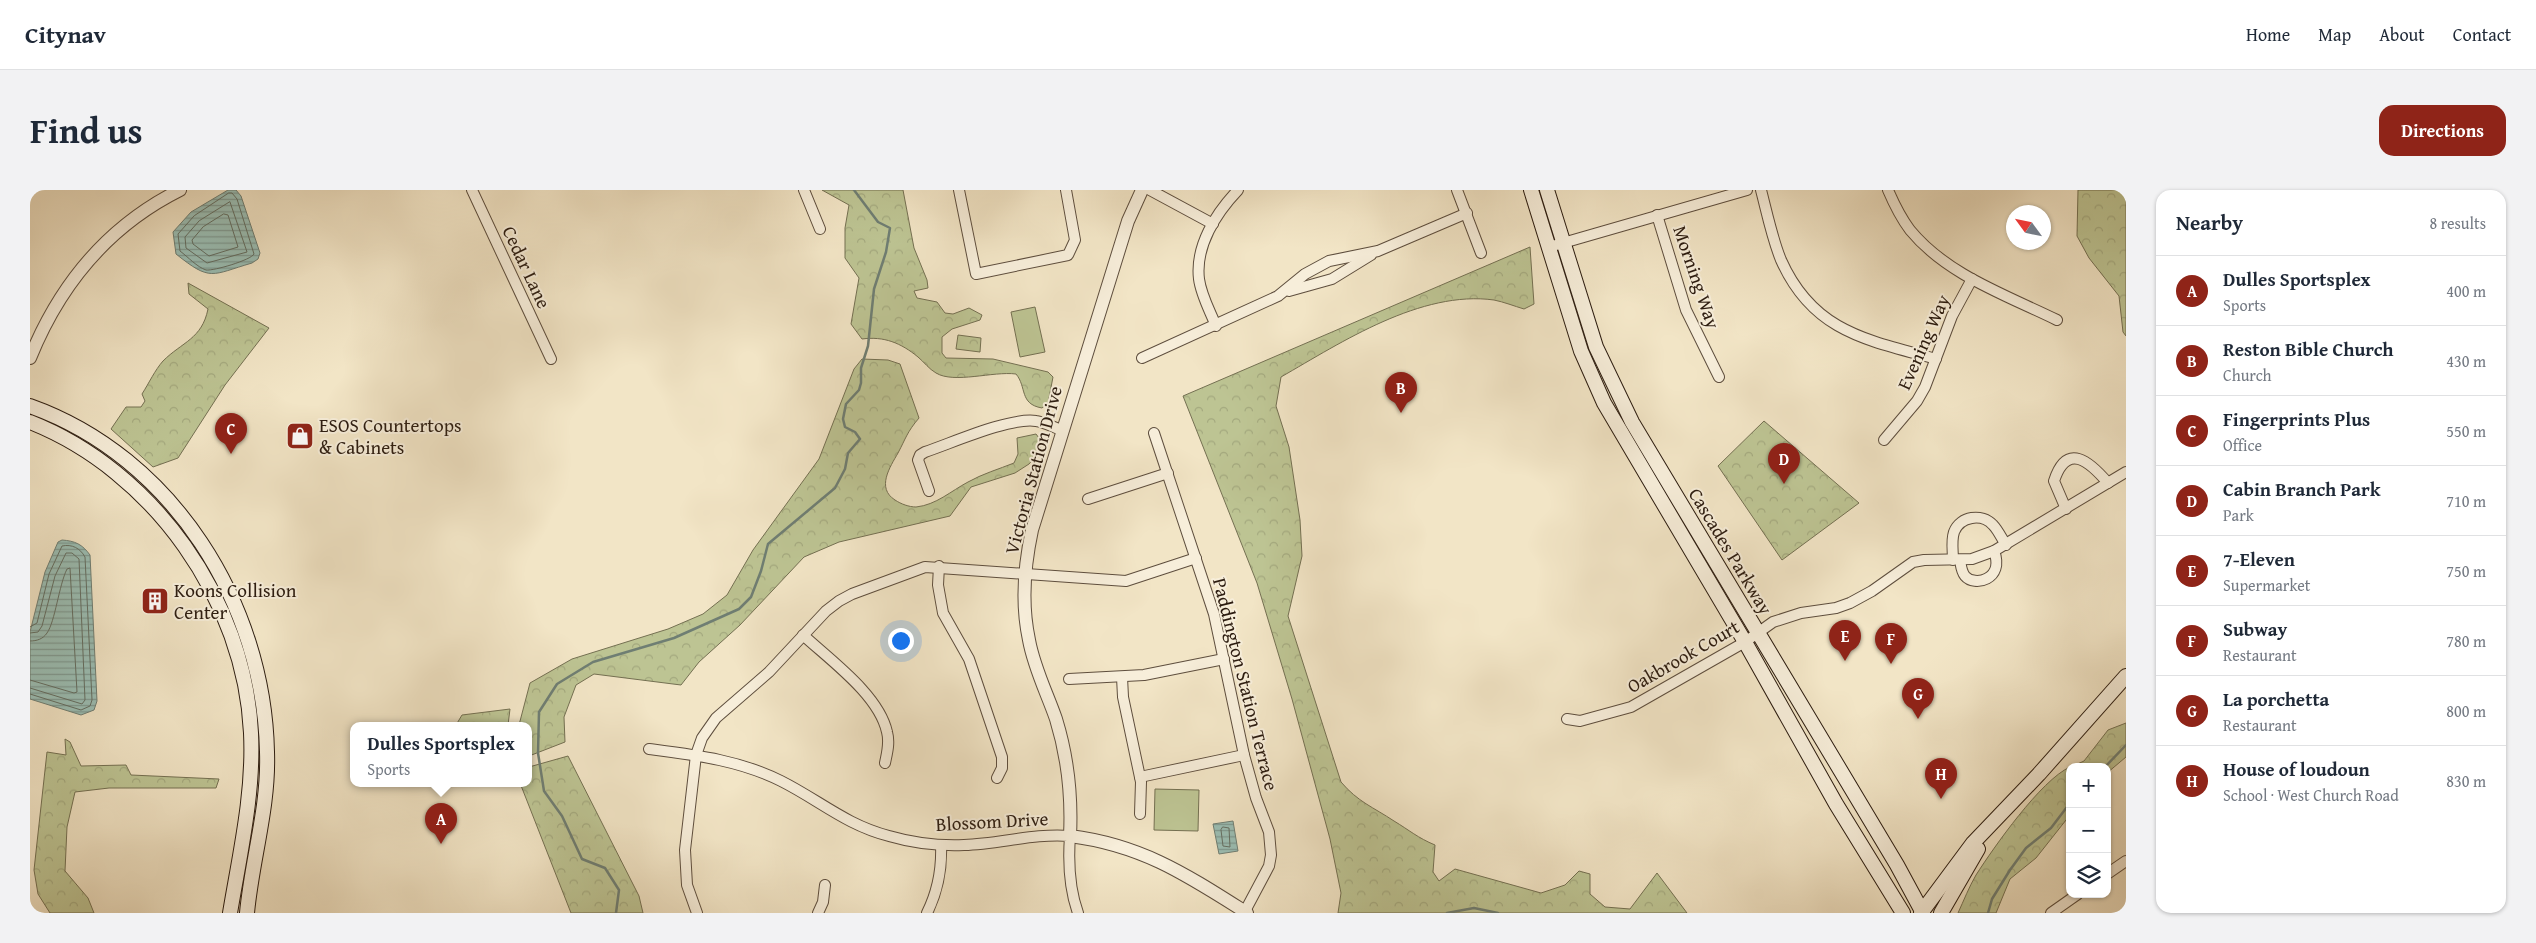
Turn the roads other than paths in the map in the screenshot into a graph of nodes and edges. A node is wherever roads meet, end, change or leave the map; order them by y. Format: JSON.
{"nodes":[{"id":1,"x":180,"y":190,"type":"edge"},
{"id":2,"x":472,"y":190,"type":"edge"},
{"id":3,"x":804,"y":190,"type":"edge"},
{"id":4,"x":959,"y":190,"type":"edge"},
{"id":5,"x":1066,"y":190,"type":"edge"},
{"id":6,"x":1142,"y":190,"type":"edge"},
{"id":7,"x":1150,"y":190,"type":"edge"},
{"id":8,"x":1238,"y":190,"type":"edge"},
{"id":9,"x":1458,"y":190,"type":"edge"},
{"id":10,"x":1531,"y":190,"type":"edge"},
{"id":11,"x":1547,"y":190,"type":"edge"},
{"id":12,"x":1747,"y":190,"type":"edge"},
{"id":13,"x":1761,"y":190,"type":"edge"},
{"id":14,"x":1888,"y":190,"type":"edge"},
{"id":15,"x":1467,"y":212,"type":"junction"},
{"id":16,"x":1657,"y":216,"type":"junction"},
{"id":17,"x":1213,"y":224,"type":"junction"},
{"id":18,"x":820,"y":229,"type":"dead end"},
{"id":19,"x":1565,"y":242,"type":"junction"},
{"id":20,"x":1549,"y":247,"type":"junction"},
{"id":21,"x":1378,"y":251,"type":"junction"},
{"id":22,"x":1481,"y":253,"type":"dead end"},
{"id":23,"x":1972,"y":279,"type":"junction"},
{"id":24,"x":1278,"y":296,"type":"junction"},
{"id":25,"x":2057,"y":320,"type":"dead end"},
{"id":26,"x":1216,"y":326,"type":"junction"},
{"id":27,"x":30,"y":358,"type":"edge"},
{"id":28,"x":1142,"y":358,"type":"dead end"},
{"id":29,"x":550,"y":359,"type":"dead end"},
{"id":30,"x":1936,"y":359,"type":"junction"},
{"id":31,"x":1719,"y":376,"type":"dead end"},
{"id":32,"x":30,"y":406,"type":"edge"},
{"id":33,"x":30,"y":422,"type":"edge"},
{"id":34,"x":1061,"y":430,"type":"junction"},
{"id":35,"x":1154,"y":433,"type":"dead end"},
{"id":36,"x":1884,"y":440,"type":"dead end"},
{"id":37,"x":2126,"y":472,"type":"edge"},
{"id":38,"x":1168,"y":473,"type":"junction"},
{"id":39,"x":2108,"y":483,"type":"junction"},
{"id":40,"x":929,"y":491,"type":"dead end"},
{"id":41,"x":1088,"y":499,"type":"dead end"},
{"id":42,"x":2066,"y":509,"type":"junction"},
{"id":43,"x":2006,"y":545,"type":"junction"},
{"id":44,"x":1994,"y":551,"type":"junction"},
{"id":45,"x":1196,"y":558,"type":"junction"},
{"id":46,"x":1956,"y":560,"type":"junction"},
{"id":47,"x":939,"y":566,"type":"junction"},
{"id":48,"x":1025,"y":573,"type":"junction"},
{"id":49,"x":1758,"y":633,"type":"junction"},
{"id":50,"x":804,"y":635,"type":"junction"},
{"id":51,"x":1745,"y":642,"type":"junction"},
{"id":52,"x":1224,"y":659,"type":"junction"},
{"id":53,"x":1122,"y":676,"type":"junction"},
{"id":54,"x":2126,"y":676,"type":"edge"},
{"id":55,"x":1069,"y":679,"type":"dead end"},
{"id":56,"x":1567,"y":720,"type":"dead end"},
{"id":57,"x":649,"y":749,"type":"dead end"},
{"id":58,"x":696,"y":755,"type":"junction"},
{"id":59,"x":1244,"y":755,"type":"junction"},
{"id":60,"x":884,"y":763,"type":"dead end"},
{"id":61,"x":1140,"y":777,"type":"junction"},
{"id":62,"x":997,"y":778,"type":"dead end"},
{"id":63,"x":2014,"y":800,"type":"junction"},
{"id":64,"x":1140,"y":814,"type":"dead end"},
{"id":65,"x":1070,"y":836,"type":"junction"},
{"id":66,"x":941,"y":845,"type":"junction"},
{"id":67,"x":2126,"y":861,"type":"edge"},
{"id":68,"x":2111,"y":871,"type":"edge"},
{"id":69,"x":825,"y":885,"type":"dead end"},
{"id":70,"x":2072,"y":898,"type":"edge"},
{"id":71,"x":1245,"y":912,"type":"edge"},
{"id":72,"x":230,"y":913,"type":"edge"},
{"id":73,"x":247,"y":913,"type":"edge"},
{"id":74,"x":697,"y":913,"type":"edge"},
{"id":75,"x":818,"y":913,"type":"edge"},
{"id":76,"x":927,"y":913,"type":"edge"},
{"id":77,"x":1078,"y":913,"type":"edge"},
{"id":78,"x":1903,"y":913,"type":"edge"},
{"id":79,"x":1922,"y":913,"type":"edge"},
{"id":80,"x":1941,"y":913,"type":"edge"},
{"id":81,"x":2051,"y":913,"type":"edge"}],
"edges":[{"from":1,"to":27,"type":"street"},
{"from":2,"to":29,"type":"street","name":"Cedar Lane"},
{"from":3,"to":18,"type":"street"},
{"from":4,"to":5,"type":"street"},
{"from":6,"to":34,"type":"street","name":"Victoria Station Drive"},
{"from":7,"to":17,"type":"street"},
{"from":8,"to":17,"type":"street"},
{"from":9,"to":15,"type":"street"},
{"from":10,"to":20,"type":"main road","name":"Cascades Parkway"},
{"from":11,"to":19,"type":"main road","name":"Cascades Parkway"},
{"from":12,"to":16,"type":"street"},
{"from":13,"to":30,"type":"street"},
{"from":14,"to":23,"type":"street"},
{"from":15,"to":21,"type":"street"},
{"from":15,"to":22,"type":"street"},
{"from":16,"to":19,"type":"street"},
{"from":16,"to":31,"type":"street","name":"Morning Way"},
{"from":17,"to":26,"type":"street"},
{"from":19,"to":20,"type":"street"},
{"from":19,"to":49,"type":"main road","name":"Cascades Parkway"},
{"from":20,"to":51,"type":"main road","name":"Cascades Parkway"},
{"from":21,"to":24,"type":"street"},
{"from":21,"to":24,"type":"street"},
{"from":23,"to":25,"type":"street"},
{"from":23,"to":30,"type":"street","name":"Evening Way"},
{"from":24,"to":26,"type":"street"},
{"from":26,"to":28,"type":"street"},
{"from":30,"to":36,"type":"street","name":"Evening Way"},
{"from":32,"to":73,"type":"main road"},
{"from":33,"to":72,"type":"main road"},
{"from":34,"to":40,"type":"street"},
{"from":34,"to":48,"type":"street","name":"Victoria Station Drive"},
{"from":35,"to":38,"type":"street","name":"Paddington Station Terrace"},
{"from":37,"to":39,"type":"street","name":"Oakbrook Court"},
{"from":38,"to":41,"type":"street"},
{"from":38,"to":45,"type":"street","name":"Paddington Station Terrace"},
{"from":39,"to":42,"type":"street","name":"Oakbrook Court"},
{"from":39,"to":42,"type":"street"},
{"from":42,"to":43,"type":"street","name":"Oakbrook Court"},
{"from":43,"to":44,"type":"street","name":"Oakbrook Court"},
{"from":43,"to":46,"type":"street"},
{"from":44,"to":46,"type":"street","name":"Oakbrook Court"},
{"from":44,"to":46,"type":"street"},
{"from":45,"to":48,"type":"street"},
{"from":45,"to":52,"type":"street","name":"Paddington Station Terrace"},
{"from":46,"to":49,"type":"street","name":"Oakbrook Court"},
{"from":47,"to":48,"type":"street"},
{"from":47,"to":50,"type":"street"},
{"from":47,"to":62,"type":"street"},
{"from":48,"to":65,"type":"street","name":"Victoria Station Drive"},
{"from":49,"to":51,"type":"street","name":"Oakbrook Court"},
{"from":49,"to":79,"type":"main road","name":"Cascades Parkway"},
{"from":50,"to":58,"type":"street"},
{"from":50,"to":60,"type":"street"},
{"from":51,"to":56,"type":"street","name":"Oakbrook Court"},
{"from":51,"to":78,"type":"main road","name":"Cascades Parkway"},
{"from":52,"to":53,"type":"street"},
{"from":52,"to":59,"type":"street","name":"Paddington Station Terrace"},
{"from":53,"to":55,"type":"street"},
{"from":53,"to":61,"type":"street"},
{"from":54,"to":63,"type":"main road"},
{"from":57,"to":58,"type":"street","name":"Blossom Drive"},
{"from":58,"to":66,"type":"street","name":"Blossom Drive"},
{"from":58,"to":74,"type":"street"},
{"from":59,"to":61,"type":"street"},
{"from":59,"to":71,"type":"street","name":"Paddington Station Terrace"},
{"from":61,"to":64,"type":"street"},
{"from":63,"to":79,"type":"main road"},
{"from":63,"to":80,"type":"main road"},
{"from":65,"to":66,"type":"street","name":"Blossom Drive"},
{"from":65,"to":71,"type":"street","name":"Blossom Drive"},
{"from":65,"to":77,"type":"street","name":"Victoria Station Drive"},
{"from":66,"to":76,"type":"street"},
{"from":67,"to":68,"type":"street"},
{"from":69,"to":75,"type":"street"},
{"from":70,"to":81,"type":"street"}]}
